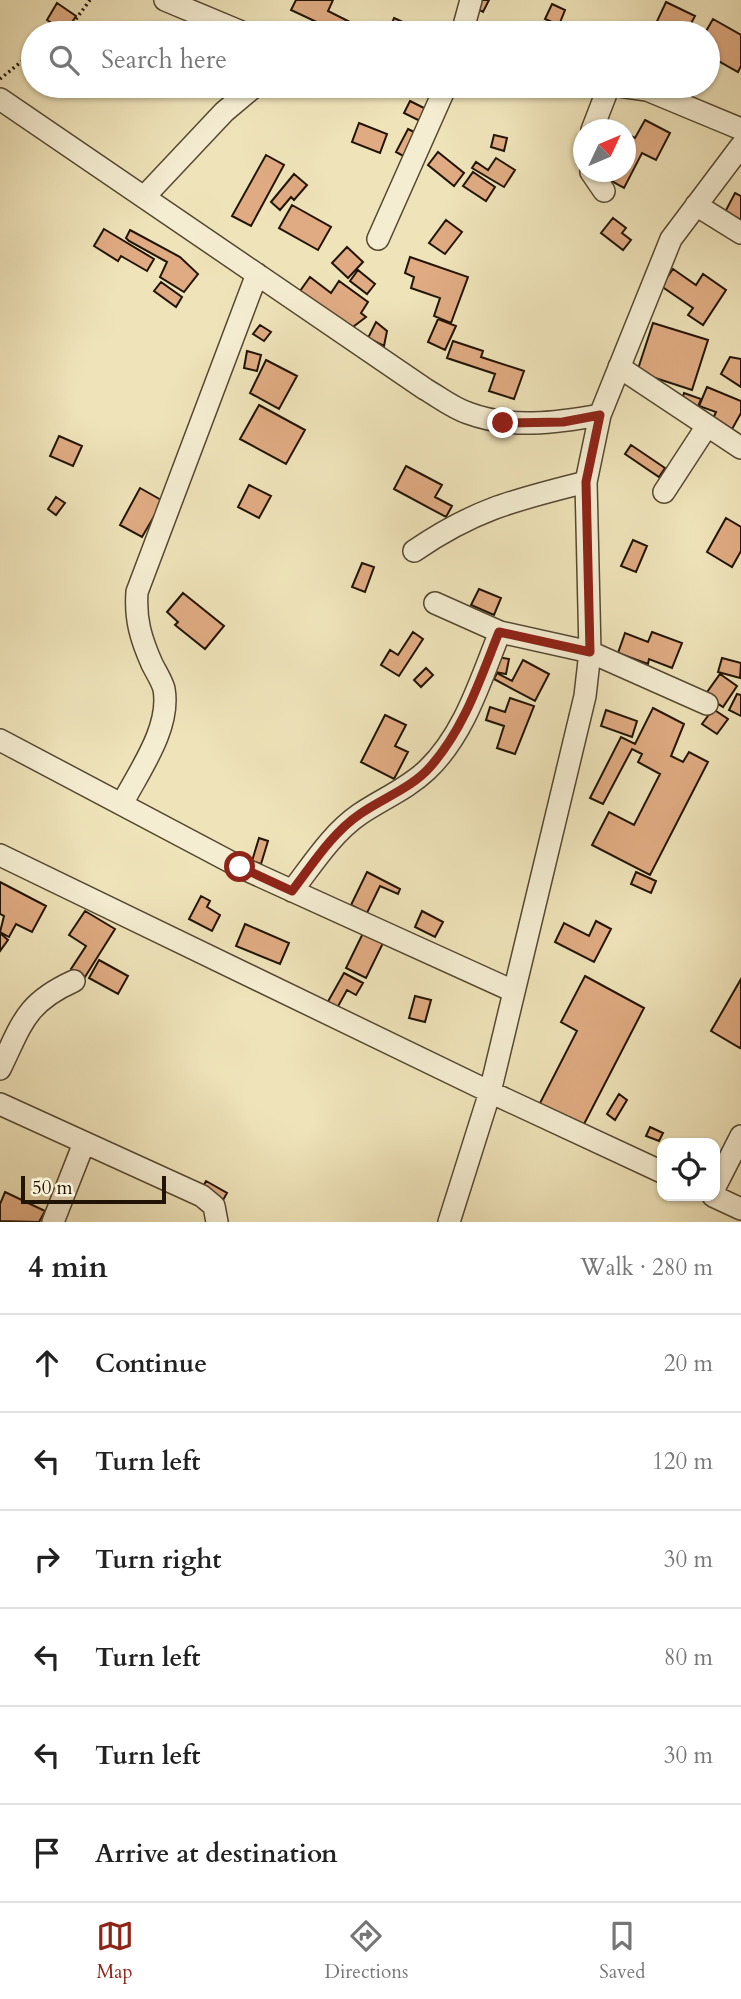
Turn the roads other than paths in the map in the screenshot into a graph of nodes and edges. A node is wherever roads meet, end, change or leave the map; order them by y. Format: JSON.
{"nodes":[{"id":1,"x":165,"y":0,"type":"edge"},
{"id":2,"x":471,"y":0,"type":"edge"},
{"id":3,"x":215,"y":21,"type":"edge"},
{"id":4,"x":465,"y":21,"type":"edge"},
{"id":5,"x":241,"y":98,"type":"edge"},
{"id":6,"x":441,"y":98,"type":"edge"},
{"id":7,"x":604,"y":98,"type":"edge"},
{"id":8,"x":666,"y":98,"type":"edge"},
{"id":9,"x":0,"y":99,"type":"edge"},
{"id":10,"x":596,"y":119,"type":"edge"},
{"id":11,"x":741,"y":129,"type":"edge"},
{"id":12,"x":741,"y":146,"type":"edge"},
{"id":13,"x":598,"y":182,"type":"edge"},
{"id":14,"x":604,"y":191,"type":"dead end"},
{"id":15,"x":144,"y":197,"type":"junction"},
{"id":16,"x":696,"y":205,"type":"junction"},
{"id":17,"x":741,"y":233,"type":"edge"},
{"id":18,"x":378,"y":239,"type":"dead end"},
{"id":19,"x":257,"y":274,"type":"junction"},
{"id":20,"x":619,"y":367,"type":"junction"},
{"id":21,"x":600,"y":415,"type":"junction"},
{"id":22,"x":707,"y":426,"type":"junction"},
{"id":23,"x":741,"y":448,"type":"edge"},
{"id":24,"x":586,"y":482,"type":"junction"},
{"id":25,"x":664,"y":492,"type":"dead end"},
{"id":26,"x":414,"y":551,"type":"dead end"},
{"id":27,"x":435,"y":603,"type":"dead end"},
{"id":28,"x":499,"y":632,"type":"junction"},
{"id":29,"x":590,"y":652,"type":"junction"},
{"id":30,"x":707,"y":704,"type":"dead end"},
{"id":31,"x":0,"y":740,"type":"edge"},
{"id":32,"x":122,"y":804,"type":"junction"},
{"id":33,"x":0,"y":856,"type":"edge"},
{"id":34,"x":292,"y":891,"type":"junction"},
{"id":35,"x":74,"y":981,"type":"dead end"},
{"id":36,"x":513,"y":991,"type":"junction"},
{"id":37,"x":0,"y":1069,"type":"edge"},
{"id":38,"x":490,"y":1092,"type":"junction"},
{"id":39,"x":0,"y":1104,"type":"edge"},
{"id":40,"x":741,"y":1136,"type":"edge"},
{"id":41,"x":84,"y":1143,"type":"junction"},
{"id":42,"x":657,"y":1170,"type":"edge"},
{"id":43,"x":720,"y":1177,"type":"edge"},
{"id":44,"x":720,"y":1199,"type":"edge"},
{"id":45,"x":741,"y":1209,"type":"edge"},
{"id":46,"x":53,"y":1222,"type":"edge"},
{"id":47,"x":217,"y":1222,"type":"edge"},
{"id":48,"x":449,"y":1222,"type":"edge"}],
"edges":[{"from":1,"to":3,"type":"street"},
{"from":2,"to":4,"type":"street"},
{"from":5,"to":15,"type":"street"},
{"from":6,"to":18,"type":"street"},
{"from":7,"to":10,"type":"street"},
{"from":8,"to":11,"type":"street"},
{"from":9,"to":15,"type":"street"},
{"from":12,"to":16,"type":"street"},
{"from":13,"to":14,"type":"street"},
{"from":15,"to":19,"type":"street"},
{"from":16,"to":17,"type":"street"},
{"from":16,"to":20,"type":"street"},
{"from":19,"to":21,"type":"street"},
{"from":19,"to":32,"type":"street"},
{"from":20,"to":21,"type":"street"},
{"from":20,"to":22,"type":"street"},
{"from":21,"to":24,"type":"street"},
{"from":22,"to":23,"type":"street"},
{"from":22,"to":25,"type":"street"},
{"from":24,"to":26,"type":"street"},
{"from":24,"to":29,"type":"street"},
{"from":27,"to":28,"type":"street"},
{"from":28,"to":29,"type":"street"},
{"from":28,"to":34,"type":"street"},
{"from":29,"to":30,"type":"street"},
{"from":29,"to":36,"type":"street"},
{"from":31,"to":32,"type":"street"},
{"from":32,"to":34,"type":"street"},
{"from":33,"to":38,"type":"street"},
{"from":34,"to":36,"type":"street"},
{"from":35,"to":37,"type":"street"},
{"from":36,"to":38,"type":"street"},
{"from":38,"to":42,"type":"street"},
{"from":38,"to":48,"type":"street"},
{"from":39,"to":41,"type":"street"},
{"from":40,"to":43,"type":"street"},
{"from":41,"to":46,"type":"street"},
{"from":41,"to":47,"type":"street"},
{"from":44,"to":45,"type":"street"}]}
